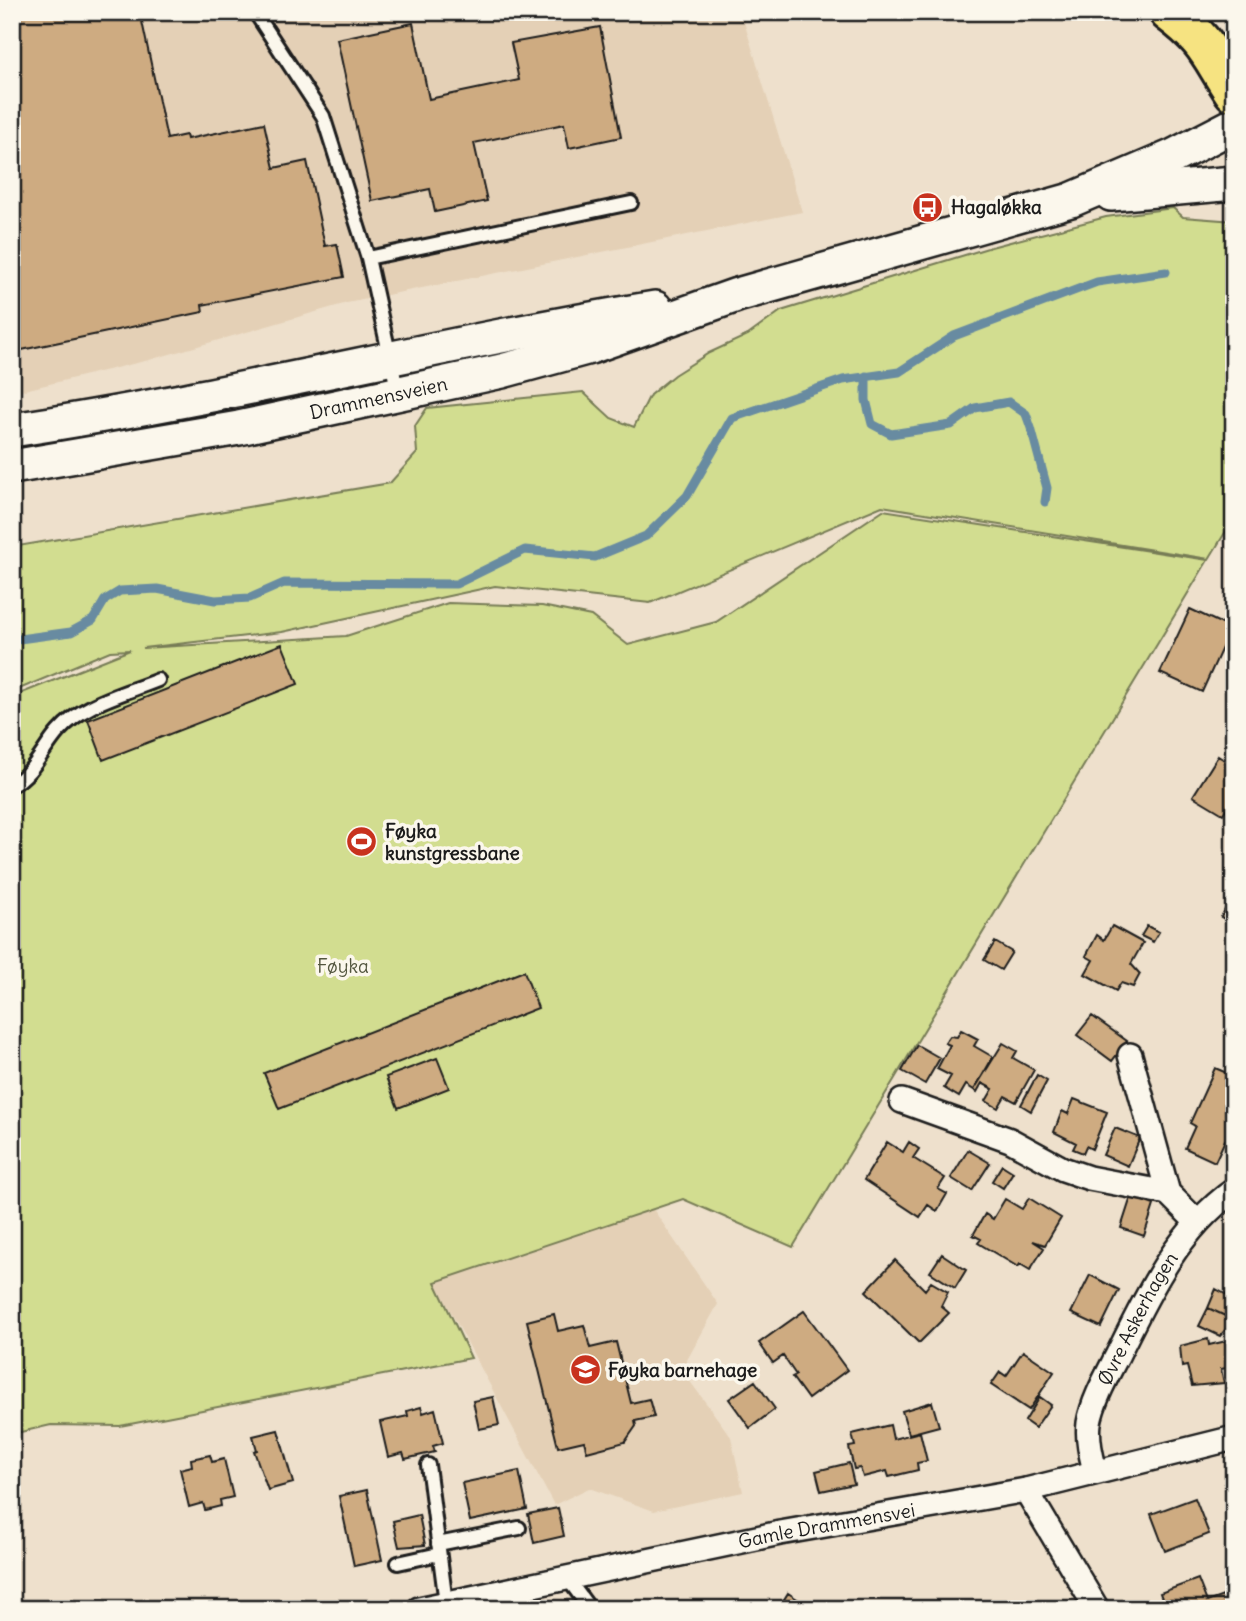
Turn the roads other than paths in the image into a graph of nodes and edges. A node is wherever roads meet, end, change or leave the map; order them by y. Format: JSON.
{"nodes":[{"id":1,"x":255,"y":12,"type":"edge"},
{"id":2,"x":1182,"y":21,"type":"edge"},
{"id":3,"x":1229,"y":85,"type":"edge"},
{"id":4,"x":1234,"y":125,"type":"edge"},
{"id":5,"x":1234,"y":183,"type":"edge"},
{"id":6,"x":1071,"y":200,"type":"junction"},
{"id":7,"x":631,"y":203,"type":"dead end"},
{"id":8,"x":368,"y":258,"type":"junction"},
{"id":9,"x":737,"y":295,"type":"junction"},
{"id":10,"x":391,"y":360,"type":"junction"},
{"id":11,"x":398,"y":393,"type":"junction"},
{"id":12,"x":12,"y":430,"type":"edge"},
{"id":13,"x":12,"y":467,"type":"edge"},
{"id":14,"x":158,"y":680,"type":"dead end"},
{"id":15,"x":12,"y":785,"type":"edge"},
{"id":16,"x":1130,"y":1055,"type":"dead end"},
{"id":17,"x":902,"y":1101,"type":"dead end"},
{"id":18,"x":1234,"y":1190,"type":"edge"},
{"id":19,"x":1168,"y":1193,"type":"junction"},
{"id":20,"x":1197,"y":1222,"type":"junction"},
{"id":21,"x":1234,"y":1438,"type":"edge"},
{"id":22,"x":428,"y":1465,"type":"dead end"},
{"id":23,"x":1095,"y":1471,"type":"junction"},
{"id":24,"x":1026,"y":1490,"type":"junction"},
{"id":25,"x":519,"y":1528,"type":"dead end"},
{"id":26,"x":439,"y":1549,"type":"junction"},
{"id":27,"x":398,"y":1563,"type":"dead end"},
{"id":28,"x":567,"y":1578,"type":"junction"},
{"id":29,"x":446,"y":1603,"type":"junction"},
{"id":30,"x":419,"y":1609,"type":"edge"},
{"id":31,"x":590,"y":1609,"type":"edge"},
{"id":32,"x":1097,"y":1609,"type":"edge"}],
"edges":[{"from":1,"to":8,"type":"lane"},
{"from":2,"to":3,"type":"highway"},
{"from":4,"to":6,"type":"main road","name":"Drammensveien"},
{"from":5,"to":6,"type":"main road","name":"Drammensveien"},
{"from":6,"to":9,"type":"main road","name":"Drammensveien"},
{"from":7,"to":8,"type":"lane"},
{"from":8,"to":10,"type":"lane"},
{"from":9,"to":10,"type":"main road","name":"Drammensveien"},
{"from":9,"to":11,"type":"main road","name":"Drammensveien"},
{"from":10,"to":11,"type":"lane"},
{"from":10,"to":12,"type":"main road","name":"Drammensveien"},
{"from":11,"to":13,"type":"main road","name":"Drammensveien"},
{"from":14,"to":15,"type":"lane"},
{"from":16,"to":19,"type":"street"},
{"from":17,"to":19,"type":"street"},
{"from":18,"to":20,"type":"street","name":"Øvre Askerhagen"},
{"from":19,"to":20,"type":"street"},
{"from":20,"to":23,"type":"street","name":"Øvre Askerhagen"},
{"from":21,"to":23,"type":"street","name":"Gamle Drammensvei"},
{"from":22,"to":26,"type":"lane"},
{"from":23,"to":24,"type":"street","name":"Gamle Drammensvei"},
{"from":24,"to":28,"type":"street","name":"Gamle Drammensvei"},
{"from":24,"to":32,"type":"street"},
{"from":25,"to":26,"type":"lane"},
{"from":26,"to":27,"type":"lane"},
{"from":26,"to":29,"type":"lane"},
{"from":28,"to":29,"type":"street","name":"Gamle Drammensvei"},
{"from":28,"to":31,"type":"lane"},
{"from":29,"to":30,"type":"street","name":"Gamle Drammensvei"}]}
